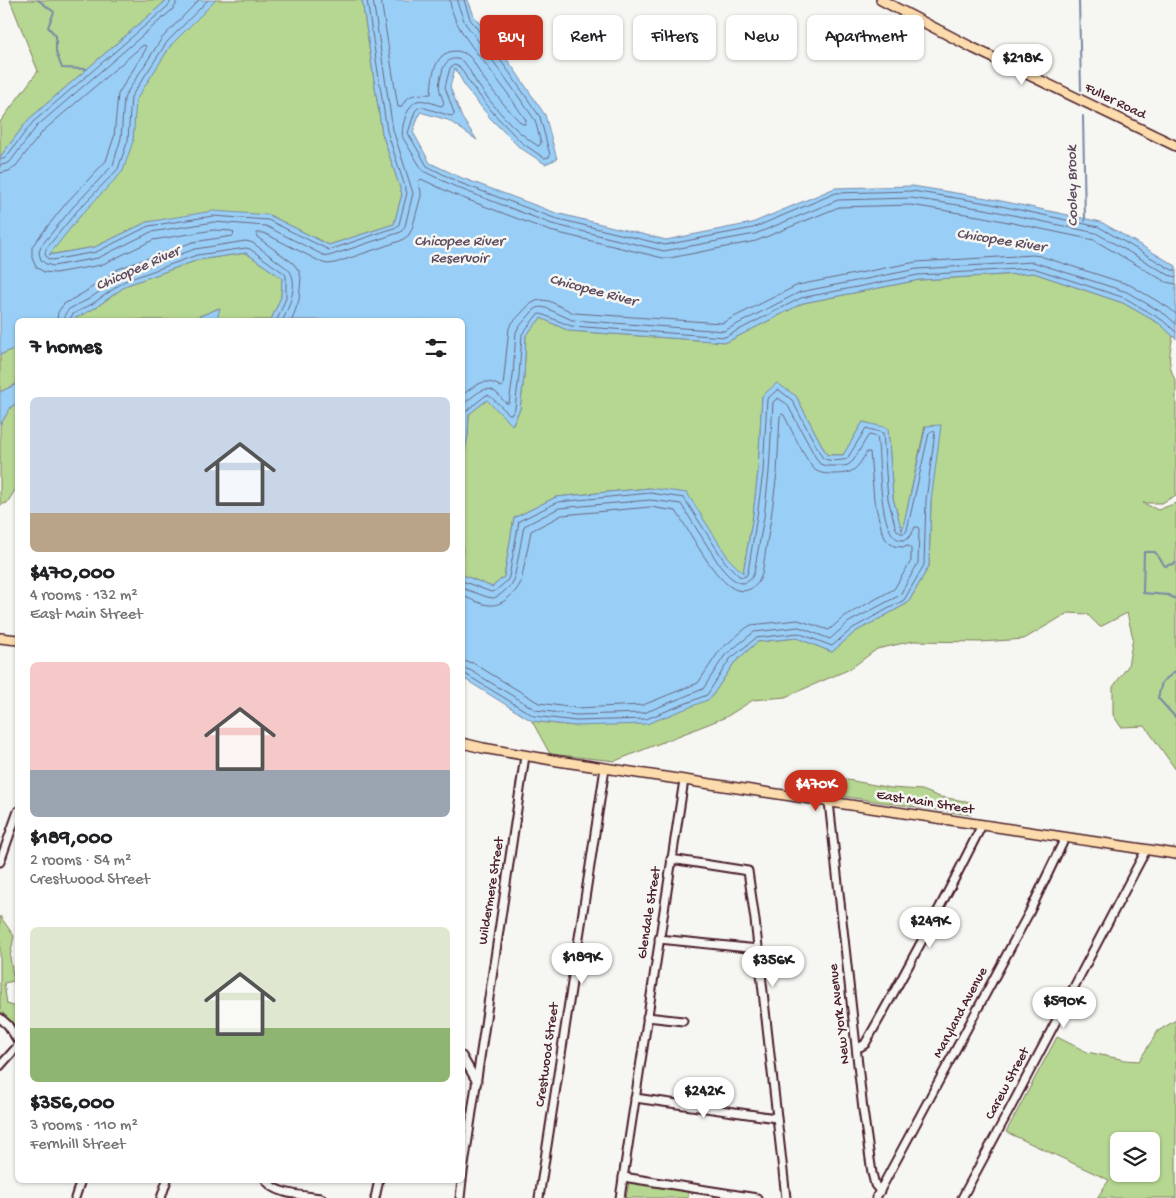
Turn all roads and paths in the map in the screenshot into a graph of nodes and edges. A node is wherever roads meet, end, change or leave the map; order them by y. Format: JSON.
{"nodes":[{"id":1,"x":881,"y":0,"type":"edge"},
{"id":2,"x":1176,"y":146,"type":"edge"},
{"id":3,"x":0,"y":638,"type":"edge"},
{"id":4,"x":15,"y":640,"type":"edge"},
{"id":5,"x":465,"y":744,"type":"edge"},
{"id":6,"x":525,"y":756,"type":"junction"},
{"id":7,"x":605,"y":768,"type":"junction"},
{"id":8,"x":684,"y":780,"type":"junction"},
{"id":9,"x":829,"y":802,"type":"junction"},
{"id":10,"x":15,"y":820,"type":"edge"},
{"id":11,"x":982,"y":825,"type":"junction"},
{"id":12,"x":1065,"y":838,"type":"junction"},
{"id":13,"x":1146,"y":850,"type":"junction"},
{"id":14,"x":1176,"y":854,"type":"edge"},
{"id":15,"x":671,"y":859,"type":"junction"},
{"id":16,"x":0,"y":862,"type":"edge"},
{"id":17,"x":659,"y":939,"type":"junction"},
{"id":18,"x":758,"y":948,"type":"junction"},
{"id":19,"x":647,"y":1017,"type":"junction"},
{"id":20,"x":0,"y":1018,"type":"edge"},
{"id":21,"x":683,"y":1021,"type":"dead end"},
{"id":22,"x":15,"y":1038,"type":"edge"},
{"id":23,"x":857,"y":1048,"type":"junction"},
{"id":24,"x":15,"y":1049,"type":"edge"},
{"id":25,"x":465,"y":1061,"type":"edge"},
{"id":26,"x":0,"y":1066,"type":"edge"},
{"id":27,"x":477,"y":1082,"type":"junction"},
{"id":28,"x":635,"y":1098,"type":"junction"},
{"id":29,"x":776,"y":1118,"type":"junction"},
{"id":30,"x":465,"y":1160,"type":"edge"},
{"id":31,"x":623,"y":1177,"type":"junction"},
{"id":32,"x":80,"y":1183,"type":"edge"},
{"id":33,"x":166,"y":1183,"type":"edge"},
{"id":34,"x":268,"y":1183,"type":"edge"},
{"id":35,"x":378,"y":1183,"type":"edge"},
{"id":36,"x":462,"y":1183,"type":"edge"},
{"id":37,"x":880,"y":1191,"type":"junction"},
{"id":38,"x":75,"y":1198,"type":"edge"},
{"id":39,"x":161,"y":1198,"type":"edge"},
{"id":40,"x":320,"y":1198,"type":"edge"},
{"id":41,"x":375,"y":1198,"type":"edge"},
{"id":42,"x":460,"y":1198,"type":"edge"},
{"id":43,"x":539,"y":1198,"type":"edge"},
{"id":44,"x":620,"y":1198,"type":"edge"},
{"id":45,"x":757,"y":1198,"type":"edge"},
{"id":46,"x":786,"y":1198,"type":"edge"},
{"id":47,"x":876,"y":1198,"type":"edge"},
{"id":48,"x":962,"y":1198,"type":"edge"}],
"edges":[{"from":1,"to":2,"type":"main road","name":"Fuller Road"},
{"from":3,"to":4,"type":"main road"},
{"from":5,"to":6,"type":"main road","name":"East Main Street"},
{"from":6,"to":7,"type":"main road","name":"East Main Street"},
{"from":6,"to":27,"type":"street","name":"Wildermere Street"},
{"from":7,"to":8,"type":"main road","name":"East Main Street"},
{"from":7,"to":43,"type":"street","name":"Crestwood Street"},
{"from":8,"to":9,"type":"main road","name":"East Main Street"},
{"from":8,"to":15,"type":"street","name":"Glendale Street"},
{"from":9,"to":11,"type":"main road","name":"East Main Street"},
{"from":9,"to":23,"type":"street","name":"New York Avenue"},
{"from":10,"to":16,"type":"street"},
{"from":11,"to":12,"type":"main road","name":"East Main Street"},
{"from":11,"to":23,"type":"street"},
{"from":12,"to":13,"type":"main road","name":"East Main Street"},
{"from":12,"to":37,"type":"street","name":"Maryland Avenue"},
{"from":13,"to":14,"type":"main road","name":"East Main Street"},
{"from":13,"to":48,"type":"street","name":"Carew Street"},
{"from":15,"to":17,"type":"street","name":"Glendale Street"},
{"from":15,"to":18,"type":"street"},
{"from":17,"to":18,"type":"street"},
{"from":17,"to":19,"type":"street","name":"Glendale Street"},
{"from":18,"to":29,"type":"street"},
{"from":19,"to":21,"type":"street"},
{"from":19,"to":28,"type":"street","name":"Glendale Street"},
{"from":20,"to":22,"type":"street"},
{"from":23,"to":37,"type":"street","name":"New York Avenue"},
{"from":24,"to":26,"type":"street"},
{"from":25,"to":27,"type":"street"},
{"from":27,"to":30,"type":"street","name":"Wildermere Street"},
{"from":28,"to":29,"type":"street"},
{"from":28,"to":31,"type":"street","name":"Glendale Street"},
{"from":29,"to":46,"type":"street"},
{"from":31,"to":44,"type":"street","name":"Glendale Street"},
{"from":31,"to":45,"type":"street"},
{"from":32,"to":38,"type":"street"},
{"from":33,"to":39,"type":"street"},
{"from":34,"to":40,"type":"street"},
{"from":35,"to":41,"type":"street"},
{"from":36,"to":42,"type":"street","name":"Wildermere Street"},
{"from":37,"to":47,"type":"street","name":"Maryland Avenue"}]}
